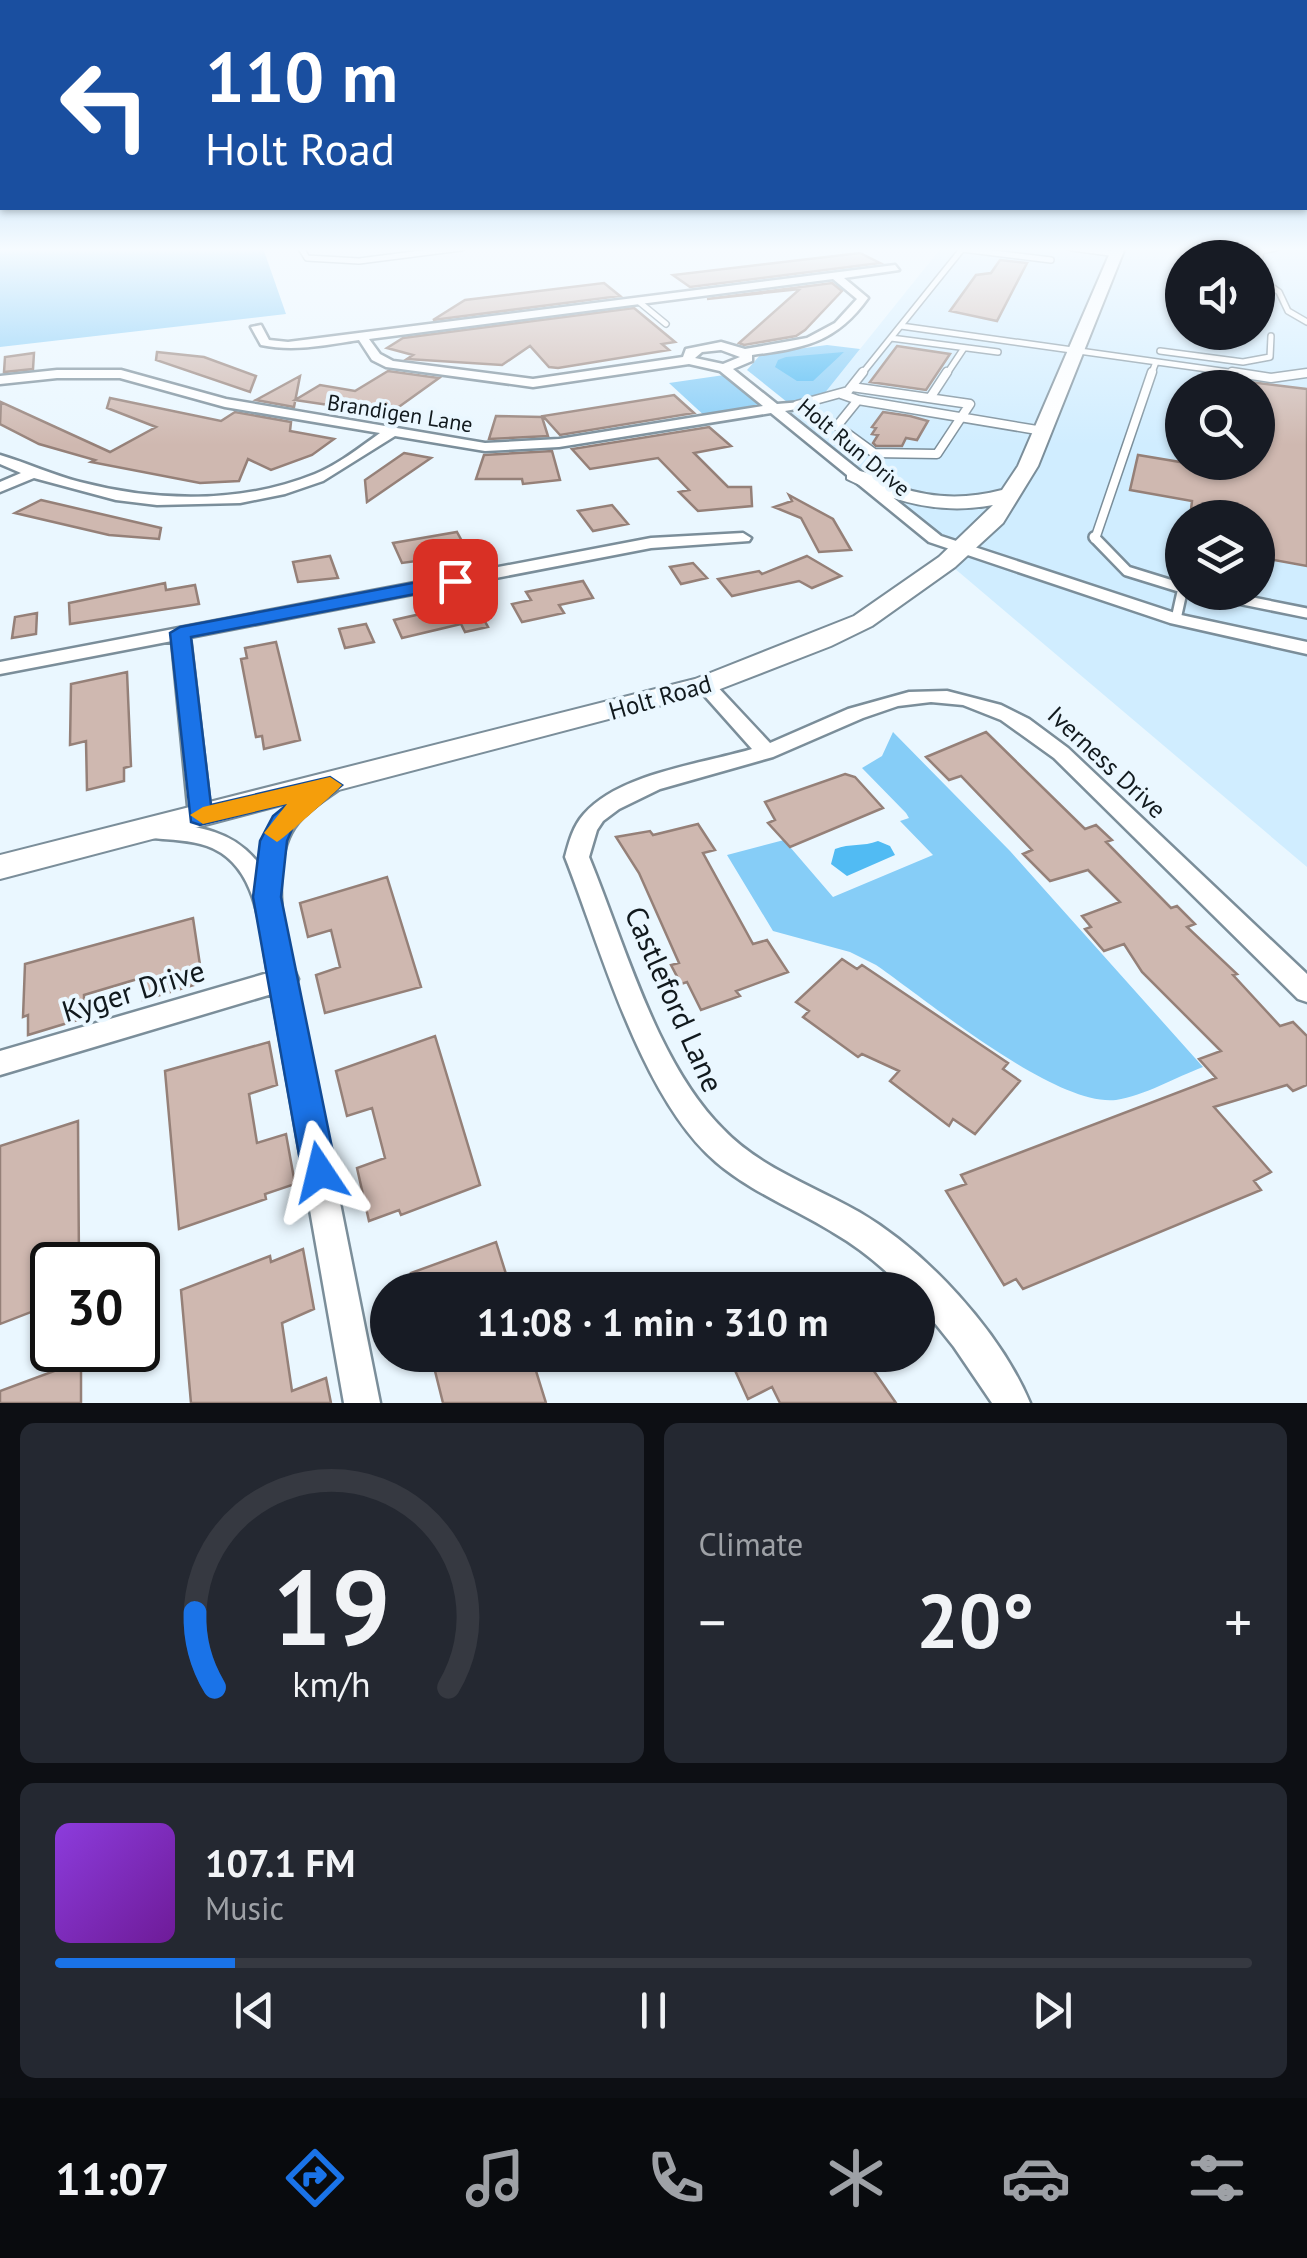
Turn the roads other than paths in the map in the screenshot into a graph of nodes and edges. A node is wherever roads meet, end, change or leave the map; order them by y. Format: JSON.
{"nodes":[{"id":1,"x":542,"y":313,"type":"edge"},
{"id":2,"x":653,"y":313,"type":"edge"},
{"id":3,"x":849,"y":313,"type":"edge"},
{"id":4,"x":910,"y":313,"type":"edge"},
{"id":5,"x":1092,"y":313,"type":"edge"},
{"id":6,"x":666,"y":324,"type":"dead end"},
{"id":7,"x":900,"y":326,"type":"junction"},
{"id":8,"x":257,"y":327,"type":"dead end"},
{"id":9,"x":362,"y":337,"type":"junction"},
{"id":10,"x":891,"y":338,"type":"junction"},
{"id":11,"x":964,"y":348,"type":"junction"},
{"id":12,"x":1270,"y":350,"type":"edge"},
{"id":13,"x":1076,"y":351,"type":"junction"},
{"id":14,"x":1160,"y":351,"type":"dead end"},
{"id":15,"x":998,"y":352,"type":"dead end"},
{"id":16,"x":745,"y":353,"type":"junction"},
{"id":17,"x":689,"y":360,"type":"junction"},
{"id":18,"x":1156,"y":362,"type":"junction"},
{"id":19,"x":724,"y":368,"type":"junction"},
{"id":20,"x":1307,"y":374,"type":"edge"},
{"id":21,"x":0,"y":380,"type":"edge"},
{"id":22,"x":852,"y":386,"type":"junction"},
{"id":23,"x":841,"y":394,"type":"junction"},
{"id":24,"x":930,"y":398,"type":"junction"},
{"id":25,"x":858,"y":400,"type":"junction"},
{"id":26,"x":798,"y":405,"type":"joint"},
{"id":27,"x":773,"y":409,"type":"junction"},
{"id":28,"x":962,"y":417,"type":"junction"},
{"id":29,"x":1043,"y":431,"type":"junction"},
{"id":30,"x":390,"y":433,"type":"junction"},
{"id":31,"x":0,"y":459,"type":"edge"},
{"id":32,"x":32,"y":472,"type":"junction"},
{"id":33,"x":854,"y":475,"type":"junction"},
{"id":34,"x":0,"y":487,"type":"edge"},
{"id":35,"x":1010,"y":494,"type":"junction"},
{"id":36,"x":742,"y":538,"type":"dead end"},
{"id":37,"x":963,"y":549,"type":"junction"},
{"id":38,"x":1165,"y":584,"type":"edge"},
{"id":39,"x":1275,"y":606,"type":"edge"},
{"id":40,"x":1178,"y":610,"type":"edge"},
{"id":41,"x":1307,"y":613,"type":"edge"},
{"id":42,"x":1176,"y":619,"type":"junction"},
{"id":43,"x":180,"y":633,"type":"junction"},
{"id":44,"x":1307,"y":648,"type":"edge"},
{"id":45,"x":0,"y":668,"type":"edge"},
{"id":46,"x":706,"y":686,"type":"junction"},
{"id":47,"x":766,"y":752,"type":"junction"},
{"id":48,"x":330,"y":785,"type":"junction"},
{"id":49,"x":200,"y":816,"type":"junction"},
{"id":50,"x":148,"y":829,"type":"junction"},
{"id":51,"x":0,"y":868,"type":"edge"},
{"id":52,"x":267,"y":897,"type":"junction"},
{"id":53,"x":285,"y":978,"type":"junction"},
{"id":54,"x":1307,"y":991,"type":"edge"},
{"id":55,"x":0,"y":1063,"type":"edge"},
{"id":56,"x":362,"y":1403,"type":"edge"},
{"id":57,"x":1012,"y":1403,"type":"edge"}],
"edges":[{"from":1,"to":9,"type":"street"},
{"from":2,"to":6,"type":"lane"},
{"from":3,"to":16,"type":"street"},
{"from":4,"to":7,"type":"lane"},
{"from":5,"to":13,"type":"main road","name":"Holt Road"},
{"from":7,"to":10,"type":"lane"},
{"from":7,"to":13,"type":"lane"},
{"from":8,"to":9,"type":"street"},
{"from":9,"to":17,"type":"street"},
{"from":10,"to":11,"type":"lane"},
{"from":10,"to":22,"type":"lane"},
{"from":11,"to":15,"type":"lane"},
{"from":11,"to":24,"type":"lane"},
{"from":12,"to":14,"type":"lane"},
{"from":13,"to":18,"type":"lane"},
{"from":13,"to":29,"type":"main road","name":"Holt Road"},
{"from":16,"to":17,"type":"street"},
{"from":16,"to":19,"type":"street"},
{"from":17,"to":19,"type":"street"},
{"from":18,"to":20,"type":"lane"},
{"from":18,"to":38,"type":"lane"},
{"from":19,"to":27,"type":"street","name":"Holt Run Drive"},
{"from":21,"to":30,"type":"street","name":"Brandigen Lane"},
{"from":22,"to":23,"type":"lane"},
{"from":22,"to":24,"type":"lane"},
{"from":23,"to":25,"type":"lane"},
{"from":23,"to":26,"type":"lane"},
{"from":24,"to":28,"type":"lane"},
{"from":25,"to":28,"type":"lane"},
{"from":25,"to":28,"type":"lane"},
{"from":26,"to":27,"type":"street","name":"Brandigen Lane"},
{"from":27,"to":30,"type":"street","name":"Brandigen Lane"},
{"from":27,"to":33,"type":"street","name":"Holt Run Drive"},
{"from":28,"to":29,"type":"lane"},
{"from":29,"to":35,"type":"main road","name":"Holt Road"},
{"from":30,"to":32,"type":"street"},
{"from":31,"to":32,"type":"street"},
{"from":32,"to":34,"type":"street"},
{"from":33,"to":35,"type":"main road"},
{"from":33,"to":37,"type":"street","name":"Holt Run Drive"},
{"from":35,"to":37,"type":"main road","name":"Holt Road"},
{"from":36,"to":43,"type":"street"},
{"from":37,"to":42,"type":"street","name":"Holt Run Drive"},
{"from":37,"to":46,"type":"main road","name":"Holt Road"},
{"from":39,"to":41,"type":"lane"},
{"from":40,"to":42,"type":"lane"},
{"from":42,"to":44,"type":"street","name":"Holt Run Drive"},
{"from":43,"to":45,"type":"street"},
{"from":43,"to":49,"type":"street"},
{"from":46,"to":47,"type":"street"},
{"from":46,"to":48,"type":"main road","name":"Holt Road"},
{"from":47,"to":54,"type":"street","name":"Iverness Drive"},
{"from":47,"to":57,"type":"street","name":"Castleford Lane"},
{"from":48,"to":49,"type":"main road","name":"Holt Road"},
{"from":48,"to":52,"type":"street"},
{"from":49,"to":50,"type":"main road","name":"Holt Road"},
{"from":50,"to":51,"type":"main road","name":"Holt Road"},
{"from":50,"to":52,"type":"street"},
{"from":52,"to":53,"type":"street"},
{"from":53,"to":55,"type":"street","name":"Kyger Drive"},
{"from":53,"to":56,"type":"street"}]}
